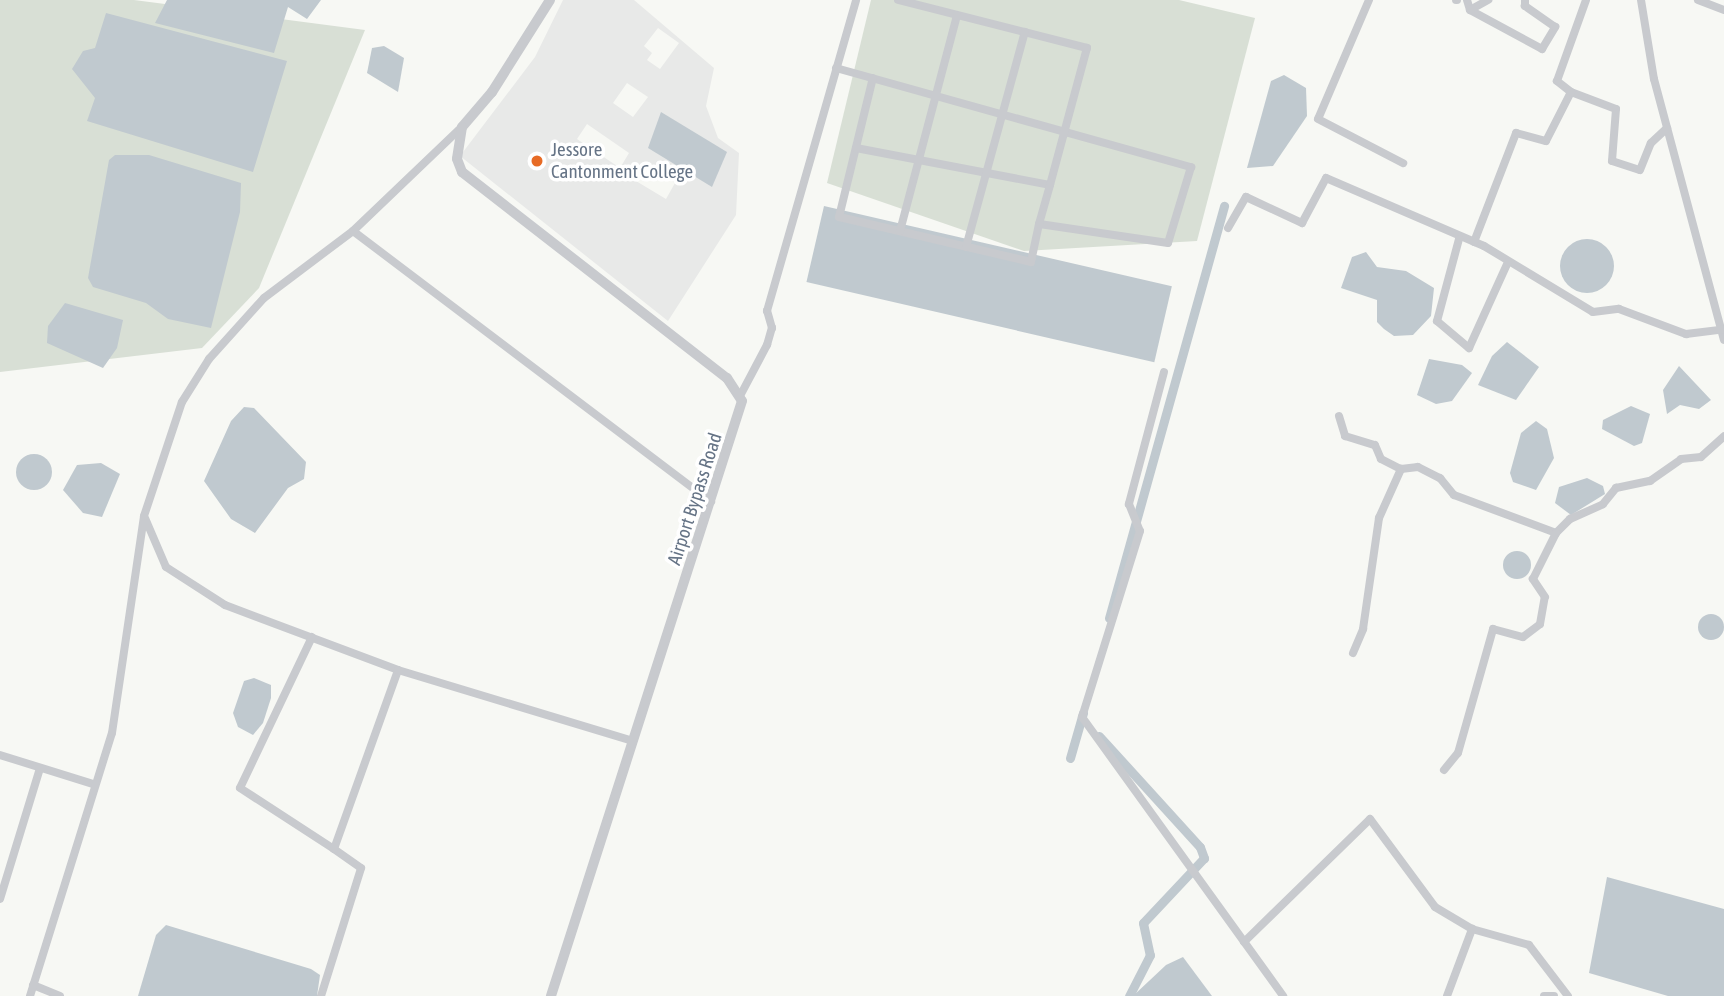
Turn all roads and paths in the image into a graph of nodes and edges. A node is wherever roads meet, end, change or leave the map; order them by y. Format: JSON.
{"nodes":[{"id":1,"x":550,"y":0,"type":"edge"},
{"id":2,"x":856,"y":0,"type":"edge"},
{"id":3,"x":898,"y":0,"type":"edge"},
{"id":4,"x":1369,"y":0,"type":"edge"},
{"id":5,"x":1467,"y":0,"type":"edge"},
{"id":6,"x":1488,"y":0,"type":"edge"},
{"id":7,"x":1525,"y":0,"type":"edge"},
{"id":8,"x":1586,"y":0,"type":"edge"},
{"id":9,"x":1641,"y":0,"type":"edge"},
{"id":10,"x":1698,"y":0,"type":"edge"},
{"id":11,"x":1470,"y":10,"type":"junction"},
{"id":12,"x":1724,"y":10,"type":"edge"},
{"id":13,"x":957,"y":15,"type":"junction"},
{"id":14,"x":1025,"y":32,"type":"junction"},
{"id":15,"x":836,"y":68,"type":"junction"},
{"id":16,"x":873,"y":78,"type":"junction"},
{"id":17,"x":1571,"y":92,"type":"junction"},
{"id":18,"x":936,"y":96,"type":"junction"},
{"id":19,"x":1003,"y":114,"type":"junction"},
{"id":20,"x":463,"y":127,"type":"junction"},
{"id":21,"x":1667,"y":128,"type":"junction"},
{"id":22,"x":1065,"y":132,"type":"junction"},
{"id":23,"x":856,"y":148,"type":"junction"},
{"id":24,"x":920,"y":159,"type":"junction"},
{"id":25,"x":1403,"y":163,"type":"dead end"},
{"id":26,"x":986,"y":171,"type":"junction"},
{"id":27,"x":1050,"y":185,"type":"junction"},
{"id":28,"x":1039,"y":224,"type":"junction"},
{"id":29,"x":1228,"y":228,"type":"dead end"},
{"id":30,"x":353,"y":231,"type":"junction"},
{"id":31,"x":900,"y":231,"type":"junction"},
{"id":32,"x":1460,"y":239,"type":"dead end"},
{"id":33,"x":1474,"y":242,"type":"junction"},
{"id":34,"x":966,"y":247,"type":"junction"},
{"id":35,"x":1508,"y":262,"type":"junction"},
{"id":36,"x":1722,"y":329,"type":"edge"},
{"id":37,"x":1724,"y":340,"type":"edge"},
{"id":38,"x":1164,"y":372,"type":"dead end"},
{"id":39,"x":740,"y":396,"type":"junction"},
{"id":40,"x":1339,"y":416,"type":"dead end"},
{"id":41,"x":1724,"y":436,"type":"edge"},
{"id":42,"x":1401,"y":469,"type":"junction"},
{"id":43,"x":711,"y":502,"type":"junction"},
{"id":44,"x":144,"y":516,"type":"junction"},
{"id":45,"x":1556,"y":533,"type":"junction"},
{"id":46,"x":312,"y":637,"type":"junction"},
{"id":47,"x":1353,"y":653,"type":"dead end"},
{"id":48,"x":398,"y":670,"type":"junction"},
{"id":49,"x":633,"y":741,"type":"junction"},
{"id":50,"x":0,"y":755,"type":"edge"},
{"id":51,"x":40,"y":768,"type":"junction"},
{"id":52,"x":1444,"y":769,"type":"dead end"},
{"id":53,"x":93,"y":785,"type":"junction"},
{"id":54,"x":334,"y":849,"type":"junction"},
{"id":55,"x":0,"y":899,"type":"edge"},
{"id":56,"x":1472,"y":929,"type":"junction"},
{"id":57,"x":1244,"y":942,"type":"junction"},
{"id":58,"x":33,"y":985,"type":"junction"},
{"id":59,"x":30,"y":996,"type":"edge"},
{"id":60,"x":60,"y":996,"type":"edge"},
{"id":61,"x":321,"y":996,"type":"edge"},
{"id":62,"x":551,"y":996,"type":"edge"},
{"id":63,"x":1283,"y":996,"type":"edge"},
{"id":64,"x":1447,"y":996,"type":"edge"},
{"id":65,"x":1545,"y":996,"type":"edge"},
{"id":66,"x":1554,"y":996,"type":"edge"},
{"id":67,"x":1568,"y":996,"type":"edge"}],
"edges":[{"from":1,"to":20,"type":"street"},
{"from":2,"to":15,"type":"street"},
{"from":3,"to":13,"type":"street"},
{"from":4,"to":25,"type":"street"},
{"from":5,"to":11,"type":"street"},
{"from":6,"to":11,"type":"street"},
{"from":7,"to":11,"type":"street"},
{"from":8,"to":17,"type":"street"},
{"from":9,"to":21,"type":"street"},
{"from":10,"to":12,"type":"street"},
{"from":13,"to":14,"type":"street"},
{"from":13,"to":18,"type":"street"},
{"from":14,"to":19,"type":"street"},
{"from":14,"to":22,"type":"street"},
{"from":15,"to":16,"type":"street"},
{"from":15,"to":39,"type":"street"},
{"from":16,"to":18,"type":"street"},
{"from":16,"to":23,"type":"street"},
{"from":17,"to":21,"type":"street"},
{"from":17,"to":33,"type":"street"},
{"from":18,"to":19,"type":"street"},
{"from":18,"to":24,"type":"street"},
{"from":19,"to":22,"type":"street"},
{"from":19,"to":26,"type":"street"},
{"from":20,"to":30,"type":"street"},
{"from":20,"to":39,"type":"street"},
{"from":21,"to":36,"type":"street"},
{"from":22,"to":27,"type":"street"},
{"from":22,"to":28,"type":"street"},
{"from":23,"to":24,"type":"street"},
{"from":23,"to":31,"type":"street"},
{"from":24,"to":26,"type":"street"},
{"from":24,"to":31,"type":"street"},
{"from":26,"to":27,"type":"street"},
{"from":26,"to":34,"type":"street"},
{"from":27,"to":28,"type":"street"},
{"from":28,"to":34,"type":"street"},
{"from":29,"to":33,"type":"street"},
{"from":30,"to":43,"type":"street"},
{"from":30,"to":44,"type":"street"},
{"from":31,"to":34,"type":"street"},
{"from":32,"to":35,"type":"street"},
{"from":33,"to":35,"type":"street"},
{"from":35,"to":36,"type":"street"},
{"from":36,"to":37,"type":"street"},
{"from":38,"to":57,"type":"street"},
{"from":39,"to":43,"type":"street","name":"Airport Bypass Road"},
{"from":40,"to":42,"type":"street"},
{"from":41,"to":45,"type":"street"},
{"from":42,"to":45,"type":"street"},
{"from":42,"to":47,"type":"street"},
{"from":43,"to":49,"type":"street","name":"Airport Bypass Road"},
{"from":44,"to":46,"type":"street"},
{"from":44,"to":53,"type":"street"},
{"from":45,"to":52,"type":"street"},
{"from":46,"to":48,"type":"street"},
{"from":46,"to":54,"type":"street"},
{"from":48,"to":49,"type":"street"},
{"from":48,"to":54,"type":"street"},
{"from":49,"to":62,"type":"street","name":"Airport Bypass Road"},
{"from":50,"to":51,"type":"street"},
{"from":51,"to":53,"type":"street"},
{"from":51,"to":55,"type":"street"},
{"from":53,"to":58,"type":"street"},
{"from":54,"to":61,"type":"street"},
{"from":56,"to":57,"type":"street"},
{"from":56,"to":64,"type":"street"},
{"from":56,"to":67,"type":"street"},
{"from":57,"to":63,"type":"street"},
{"from":58,"to":59,"type":"street"},
{"from":58,"to":60,"type":"street"},
{"from":65,"to":66,"type":"street"}]}
